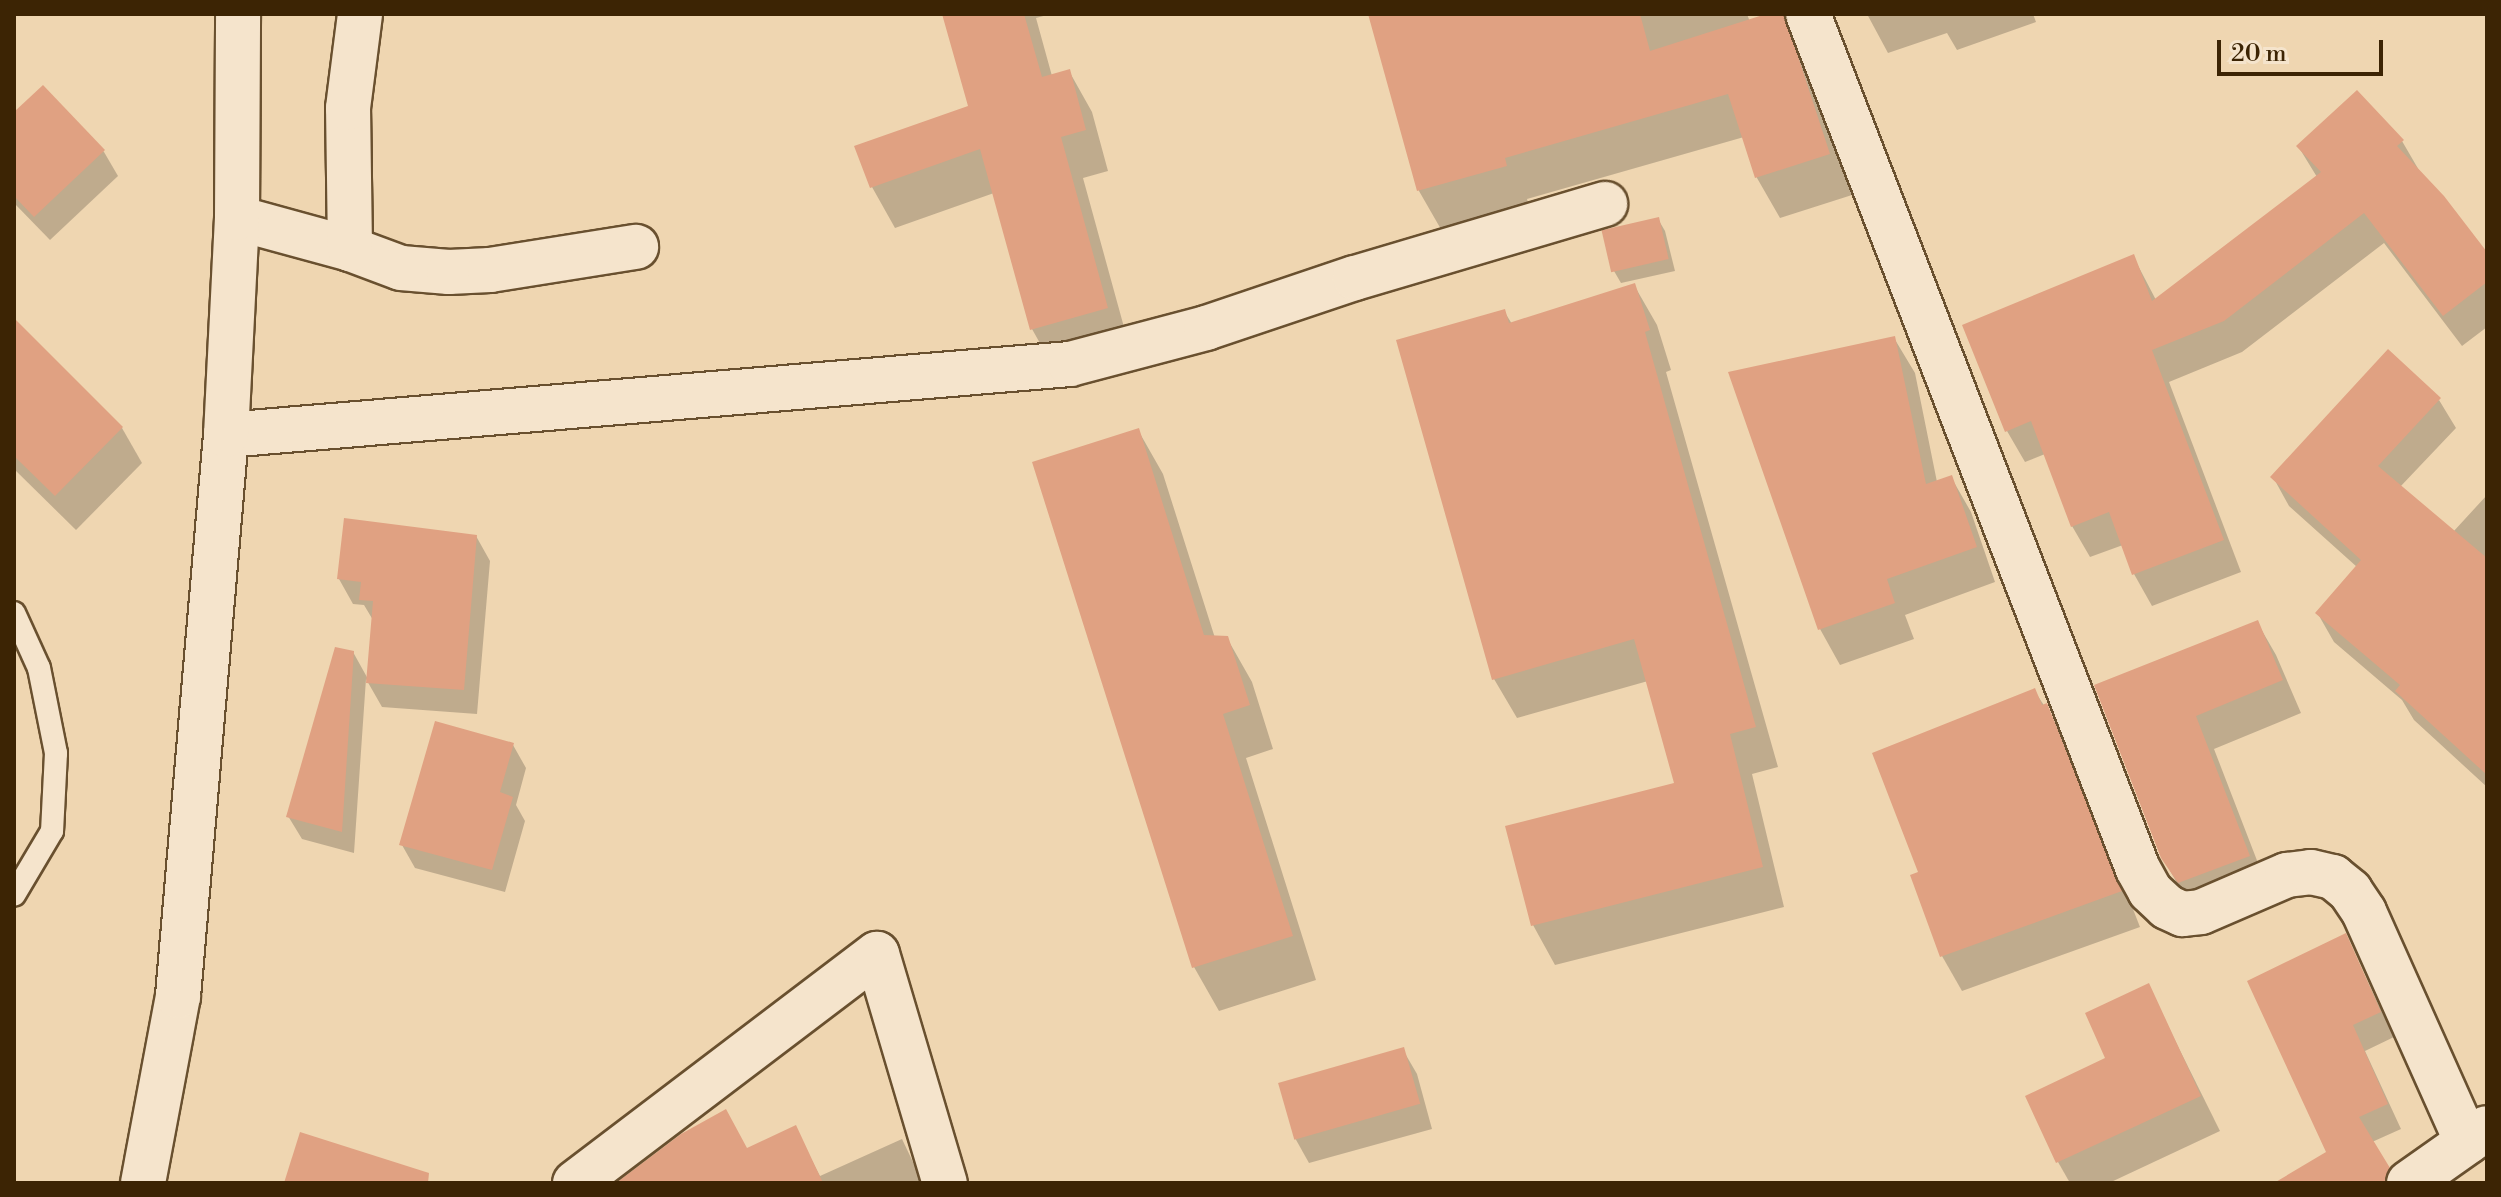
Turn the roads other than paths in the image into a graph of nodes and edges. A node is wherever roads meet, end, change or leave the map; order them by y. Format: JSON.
{"nodes":[{"id":1,"x":238,"y":14,"type":"edge"},
{"id":2,"x":360,"y":14,"type":"edge"},
{"id":3,"x":1808,"y":14,"type":"edge"},
{"id":4,"x":1605,"y":204,"type":"dead end"},
{"id":5,"x":237,"y":218,"type":"junction"},
{"id":6,"x":636,"y":247,"type":"dead end"},
{"id":7,"x":350,"y":249,"type":"junction"},
{"id":8,"x":226,"y":435,"type":"junction"},
{"id":9,"x":14,"y":613,"type":"edge"},
{"id":10,"x":14,"y":895,"type":"edge"},
{"id":11,"x":2477,"y":1135,"type":"edge"},
{"id":12,"x":143,"y":1183,"type":"edge"},
{"id":13,"x":575,"y":1183,"type":"edge"},
{"id":14,"x":945,"y":1183,"type":"edge"},
{"id":15,"x":2409,"y":1183,"type":"edge"}],
"edges":[{"from":1,"to":5,"type":"street"},
{"from":2,"to":7,"type":"street"},
{"from":3,"to":11,"type":"street"},
{"from":4,"to":8,"type":"street"},
{"from":5,"to":7,"type":"street"},
{"from":5,"to":8,"type":"street"},
{"from":6,"to":7,"type":"street"},
{"from":8,"to":12,"type":"street"},
{"from":9,"to":10,"type":"lane"},
{"from":11,"to":15,"type":"street"},
{"from":13,"to":14,"type":"street"}]}
